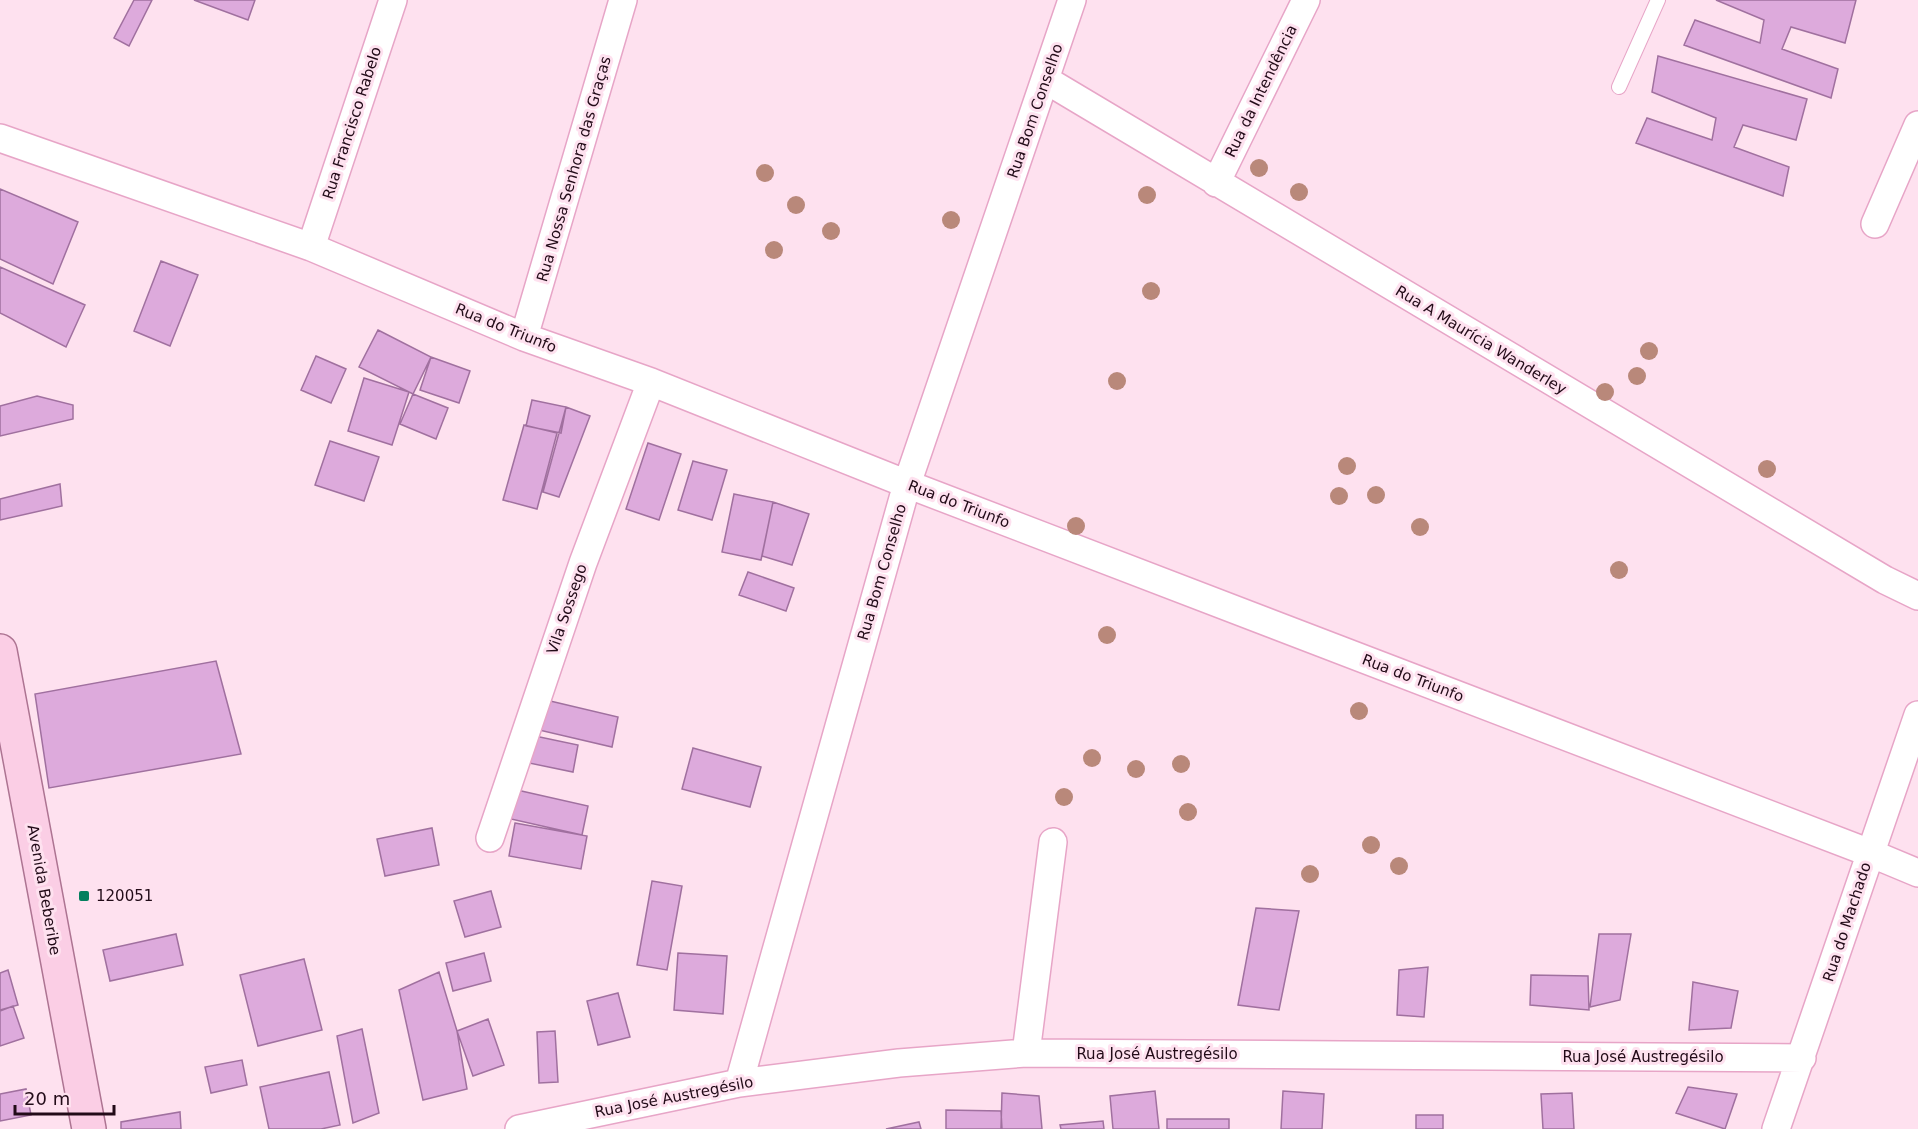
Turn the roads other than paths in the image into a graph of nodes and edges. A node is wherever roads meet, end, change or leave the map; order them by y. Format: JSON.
{"nodes":[{"id":1,"x":393,"y":0,"type":"edge"},
{"id":2,"x":623,"y":0,"type":"edge"},
{"id":3,"x":1072,"y":0,"type":"edge"},
{"id":4,"x":1306,"y":0,"type":"edge"},
{"id":5,"x":1658,"y":0,"type":"edge"},
{"id":6,"x":1046,"y":80,"type":"junction"},
{"id":7,"x":1619,"y":87,"type":"dead end"},
{"id":8,"x":1918,"y":125,"type":"edge"},
{"id":9,"x":0,"y":138,"type":"edge"},
{"id":10,"x":1216,"y":183,"type":"junction"},
{"id":11,"x":1875,"y":224,"type":"dead end"},
{"id":12,"x":311,"y":247,"type":"junction"},
{"id":13,"x":524,"y":338,"type":"junction"},
{"id":14,"x":651,"y":382,"type":"junction"},
{"id":15,"x":907,"y":484,"type":"junction"},
{"id":16,"x":1918,"y":596,"type":"edge"},
{"id":17,"x":1,"y":660,"type":"edge"},
{"id":18,"x":1918,"y":715,"type":"edge"},
{"id":19,"x":490,"y":838,"type":"dead end"},
{"id":20,"x":1053,"y":842,"type":"dead end"},
{"id":21,"x":1870,"y":853,"type":"junction"},
{"id":22,"x":1918,"y":873,"type":"edge"},
{"id":23,"x":1026,"y":1053,"type":"junction"},
{"id":24,"x":1802,"y":1058,"type":"junction"},
{"id":25,"x":739,"y":1083,"type":"junction"},
{"id":26,"x":88,"y":1129,"type":"edge"},
{"id":27,"x":519,"y":1129,"type":"edge"},
{"id":28,"x":1776,"y":1129,"type":"edge"}],
"edges":[{"from":1,"to":12,"type":"street","name":"Rua Francisco Rabelo"},
{"from":2,"to":13,"type":"street","name":"Rua Nossa Senhora das Graças"},
{"from":3,"to":6,"type":"street","name":"Rua Bom Conselho"},
{"from":4,"to":10,"type":"street","name":"Rua da Intendência"},
{"from":5,"to":7,"type":"lane"},
{"from":6,"to":10,"type":"street","name":"Rua A Maurícia Wanderley"},
{"from":6,"to":15,"type":"street","name":"Rua Bom Conselho"},
{"from":8,"to":11,"type":"street"},
{"from":9,"to":12,"type":"street","name":"Rua do Triunfo"},
{"from":10,"to":16,"type":"street","name":"Rua A Maurícia Wanderley"},
{"from":12,"to":13,"type":"street","name":"Rua do Triunfo"},
{"from":13,"to":14,"type":"street","name":"Rua do Triunfo"},
{"from":14,"to":15,"type":"street","name":"Rua do Triunfo"},
{"from":14,"to":19,"type":"street","name":"Vila Sossego"},
{"from":15,"to":21,"type":"street","name":"Rua do Triunfo"},
{"from":15,"to":25,"type":"street","name":"Rua Bom Conselho"},
{"from":17,"to":26,"type":"main road","name":"Avenida Beberibe"},
{"from":18,"to":21,"type":"street","name":"Rua do Machado"},
{"from":20,"to":23,"type":"street"},
{"from":21,"to":22,"type":"street","name":"Rua do Triunfo"},
{"from":21,"to":24,"type":"street","name":"Rua do Machado"},
{"from":23,"to":24,"type":"street","name":"Rua José Austregésilo"},
{"from":23,"to":25,"type":"street","name":"Rua José Austregésilo"},
{"from":24,"to":28,"type":"street","name":"Rua do Machado"},
{"from":25,"to":27,"type":"street","name":"Rua José Austregésilo"}]}
